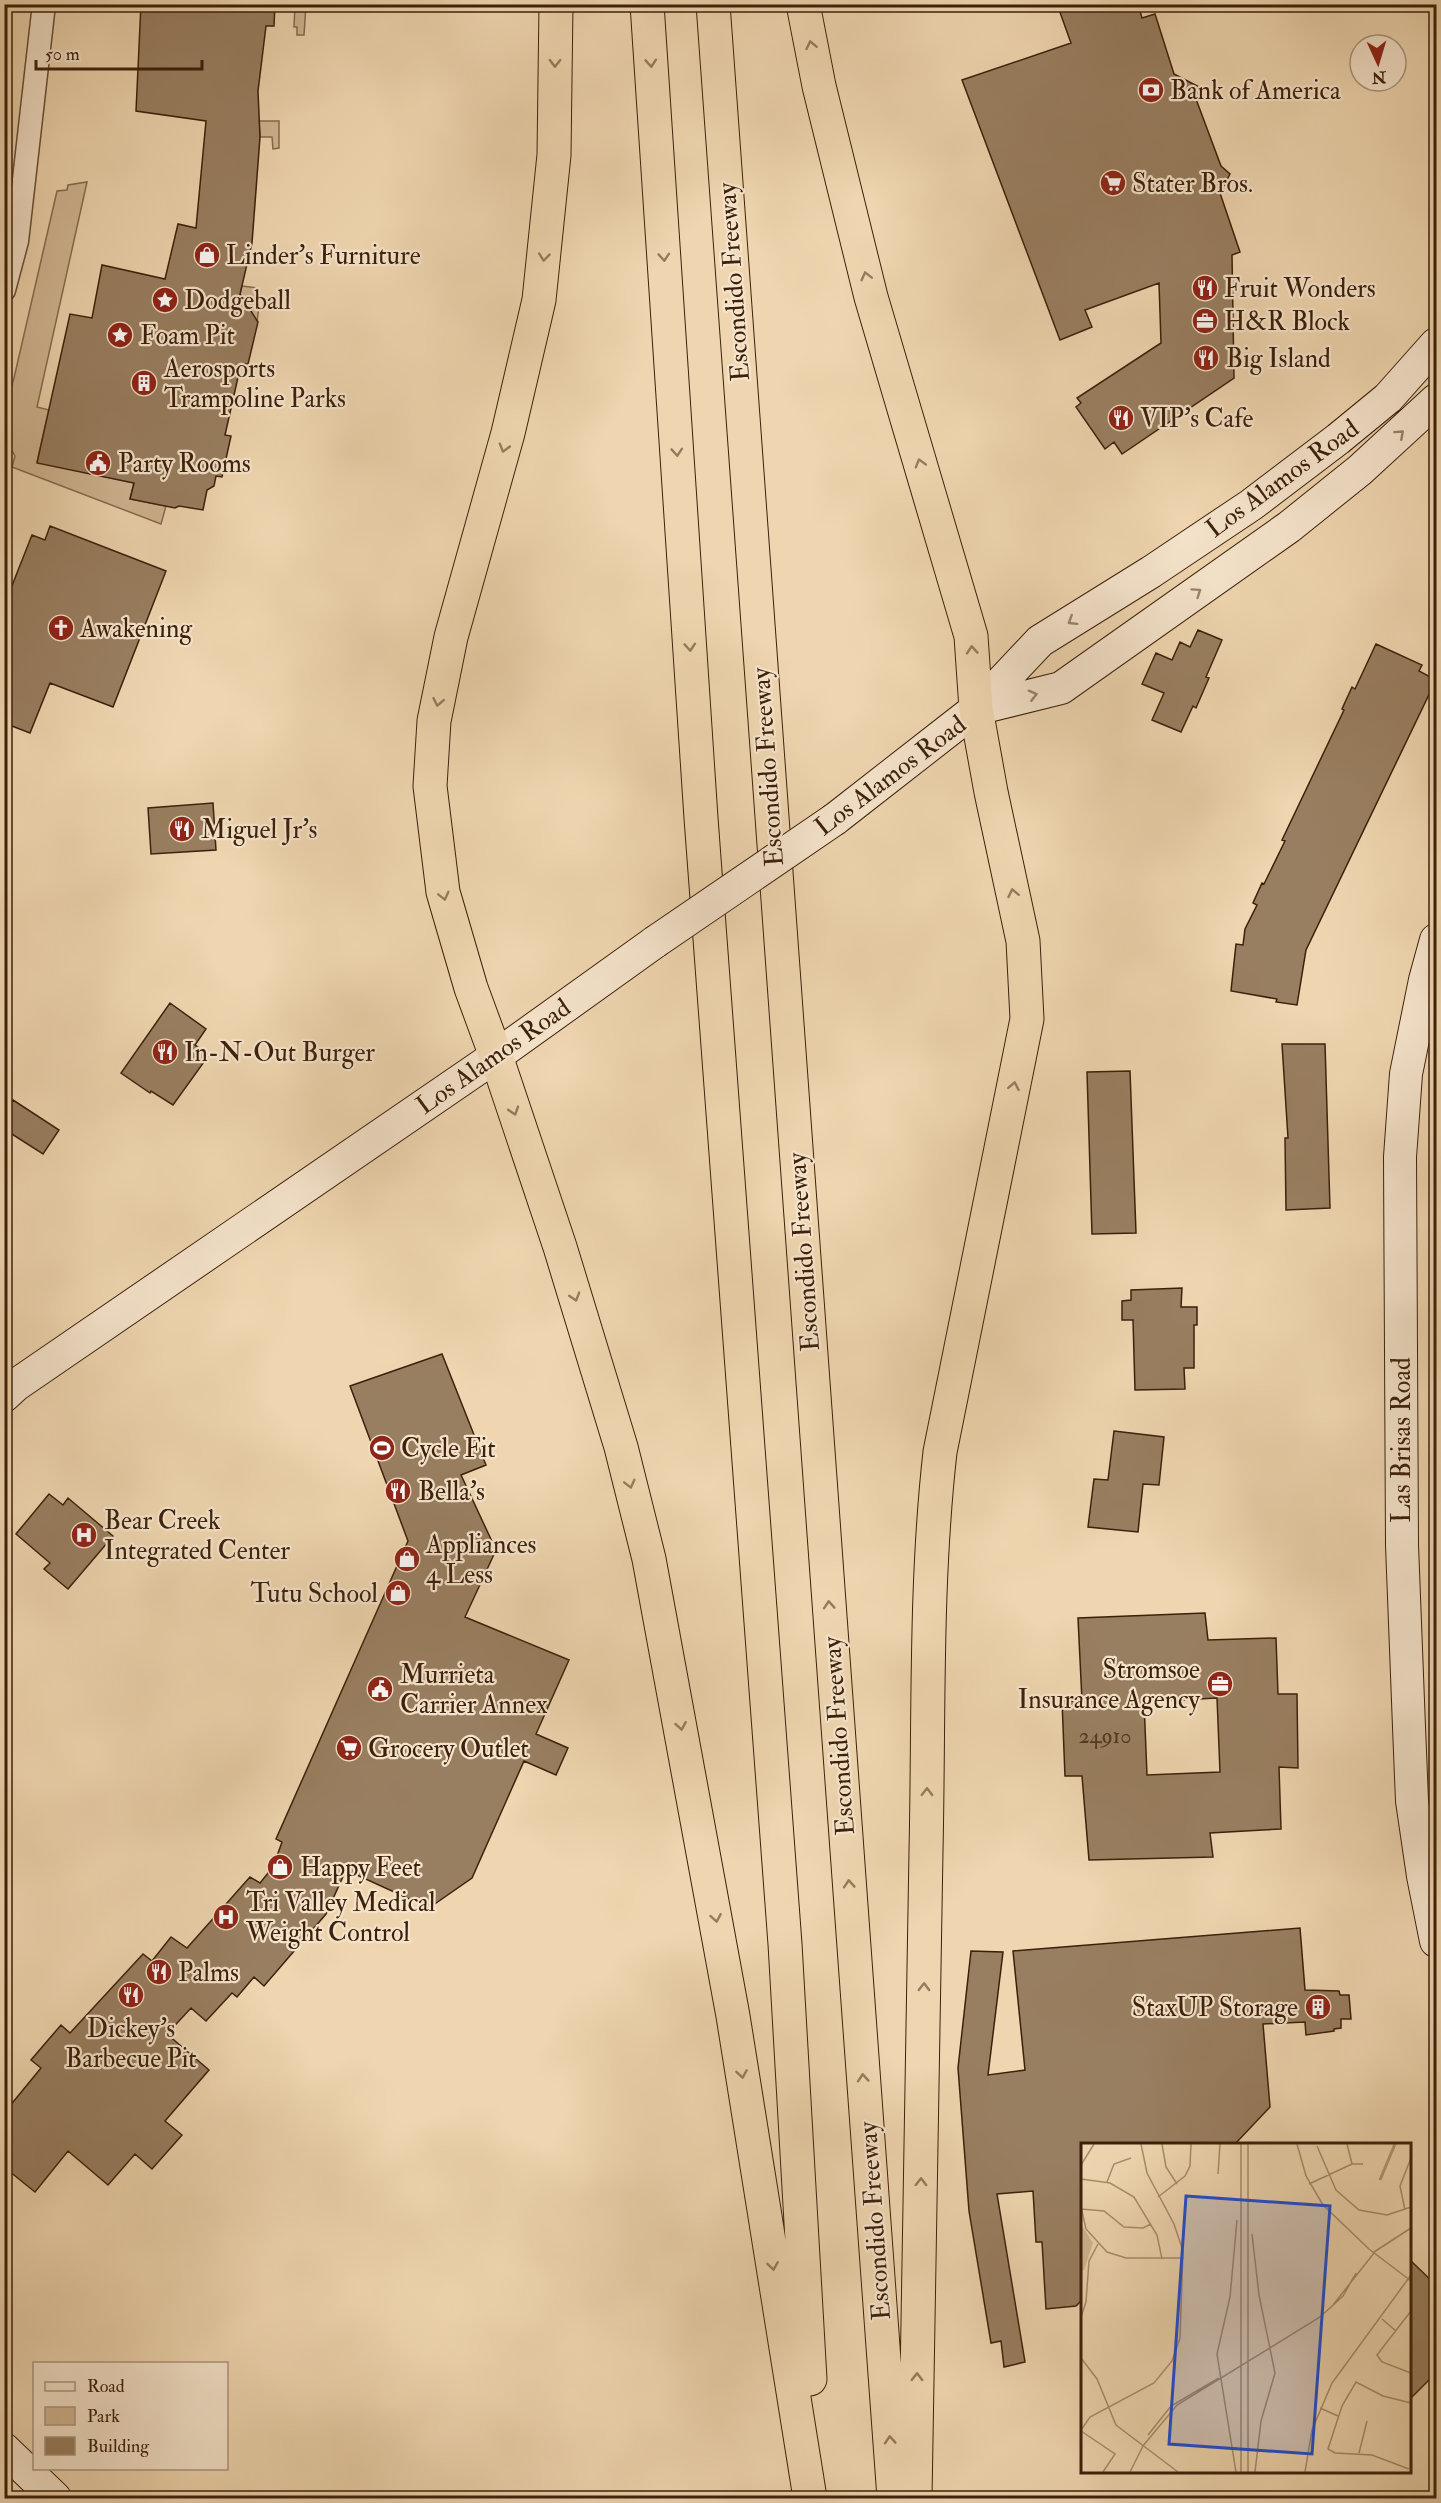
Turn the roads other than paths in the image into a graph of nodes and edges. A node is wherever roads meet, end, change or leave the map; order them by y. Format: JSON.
{"nodes":[{"id":1,"x":44,"y":4,"type":"edge"},
{"id":2,"x":556,"y":4,"type":"edge"},
{"id":3,"x":647,"y":4,"type":"edge"},
{"id":4,"x":713,"y":4,"type":"edge"},
{"id":5,"x":803,"y":4,"type":"edge"},
{"id":6,"x":4,"y":291,"type":"edge"},
{"id":7,"x":1437,"y":344,"type":"edge"},
{"id":8,"x":1437,"y":376,"type":"edge"},
{"id":9,"x":1388,"y":398,"type":"junction"},
{"id":10,"x":1431,"y":405,"type":"edge"},
{"id":11,"x":1311,"y":508,"type":"junction"},
{"id":12,"x":976,"y":709,"type":"junction"},
{"id":13,"x":1437,"y":940,"type":"edge"},
{"id":14,"x":496,"y":1056,"type":"junction"},
{"id":15,"x":4,"y":1396,"type":"edge"},
{"id":16,"x":1430,"y":1875,"type":"edge"},
{"id":17,"x":1437,"y":1941,"type":"edge"},
{"id":18,"x":4,"y":2448,"type":"edge"},
{"id":19,"x":56,"y":2499,"type":"edge"},
{"id":20,"x":810,"y":2499,"type":"edge"},
{"id":21,"x":817,"y":2499,"type":"edge"},
{"id":22,"x":894,"y":2499,"type":"edge"},
{"id":23,"x":915,"y":2499,"type":"edge"}],
"edges":[{"from":1,"to":6,"type":"street"},
{"from":2,"to":14,"type":"highway","one_way":true},
{"from":3,"to":21,"type":"highway","one_way":true},
{"from":22,"to":4,"type":"highway","name":"Escondido Freeway","one_way":true},
{"from":12,"to":5,"type":"highway","one_way":true},
{"from":7,"to":9,"type":"main road","name":"Los Alamos Road"},
{"from":8,"to":10,"type":"main road"},
{"from":9,"to":11,"type":"main road"},
{"from":9,"to":12,"type":"main road","name":"Los Alamos Road","one_way":true},
{"from":11,"to":10,"type":"main road","name":"Los Alamos Road","one_way":true},
{"from":12,"to":11,"type":"main road","name":"Los Alamos Road","one_way":true},
{"from":12,"to":14,"type":"main road","name":"Los Alamos Road","bridge":true},
{"from":23,"to":12,"type":"highway","one_way":true},
{"from":13,"to":16,"type":"main road","name":"Las Brisas Road"},
{"from":14,"to":15,"type":"main road","name":"Los Alamos Road"},
{"from":14,"to":20,"type":"highway","one_way":true},
{"from":16,"to":17,"type":"main road","name":"Las Brisas Road"},
{"from":18,"to":19,"type":"main road"}]}
